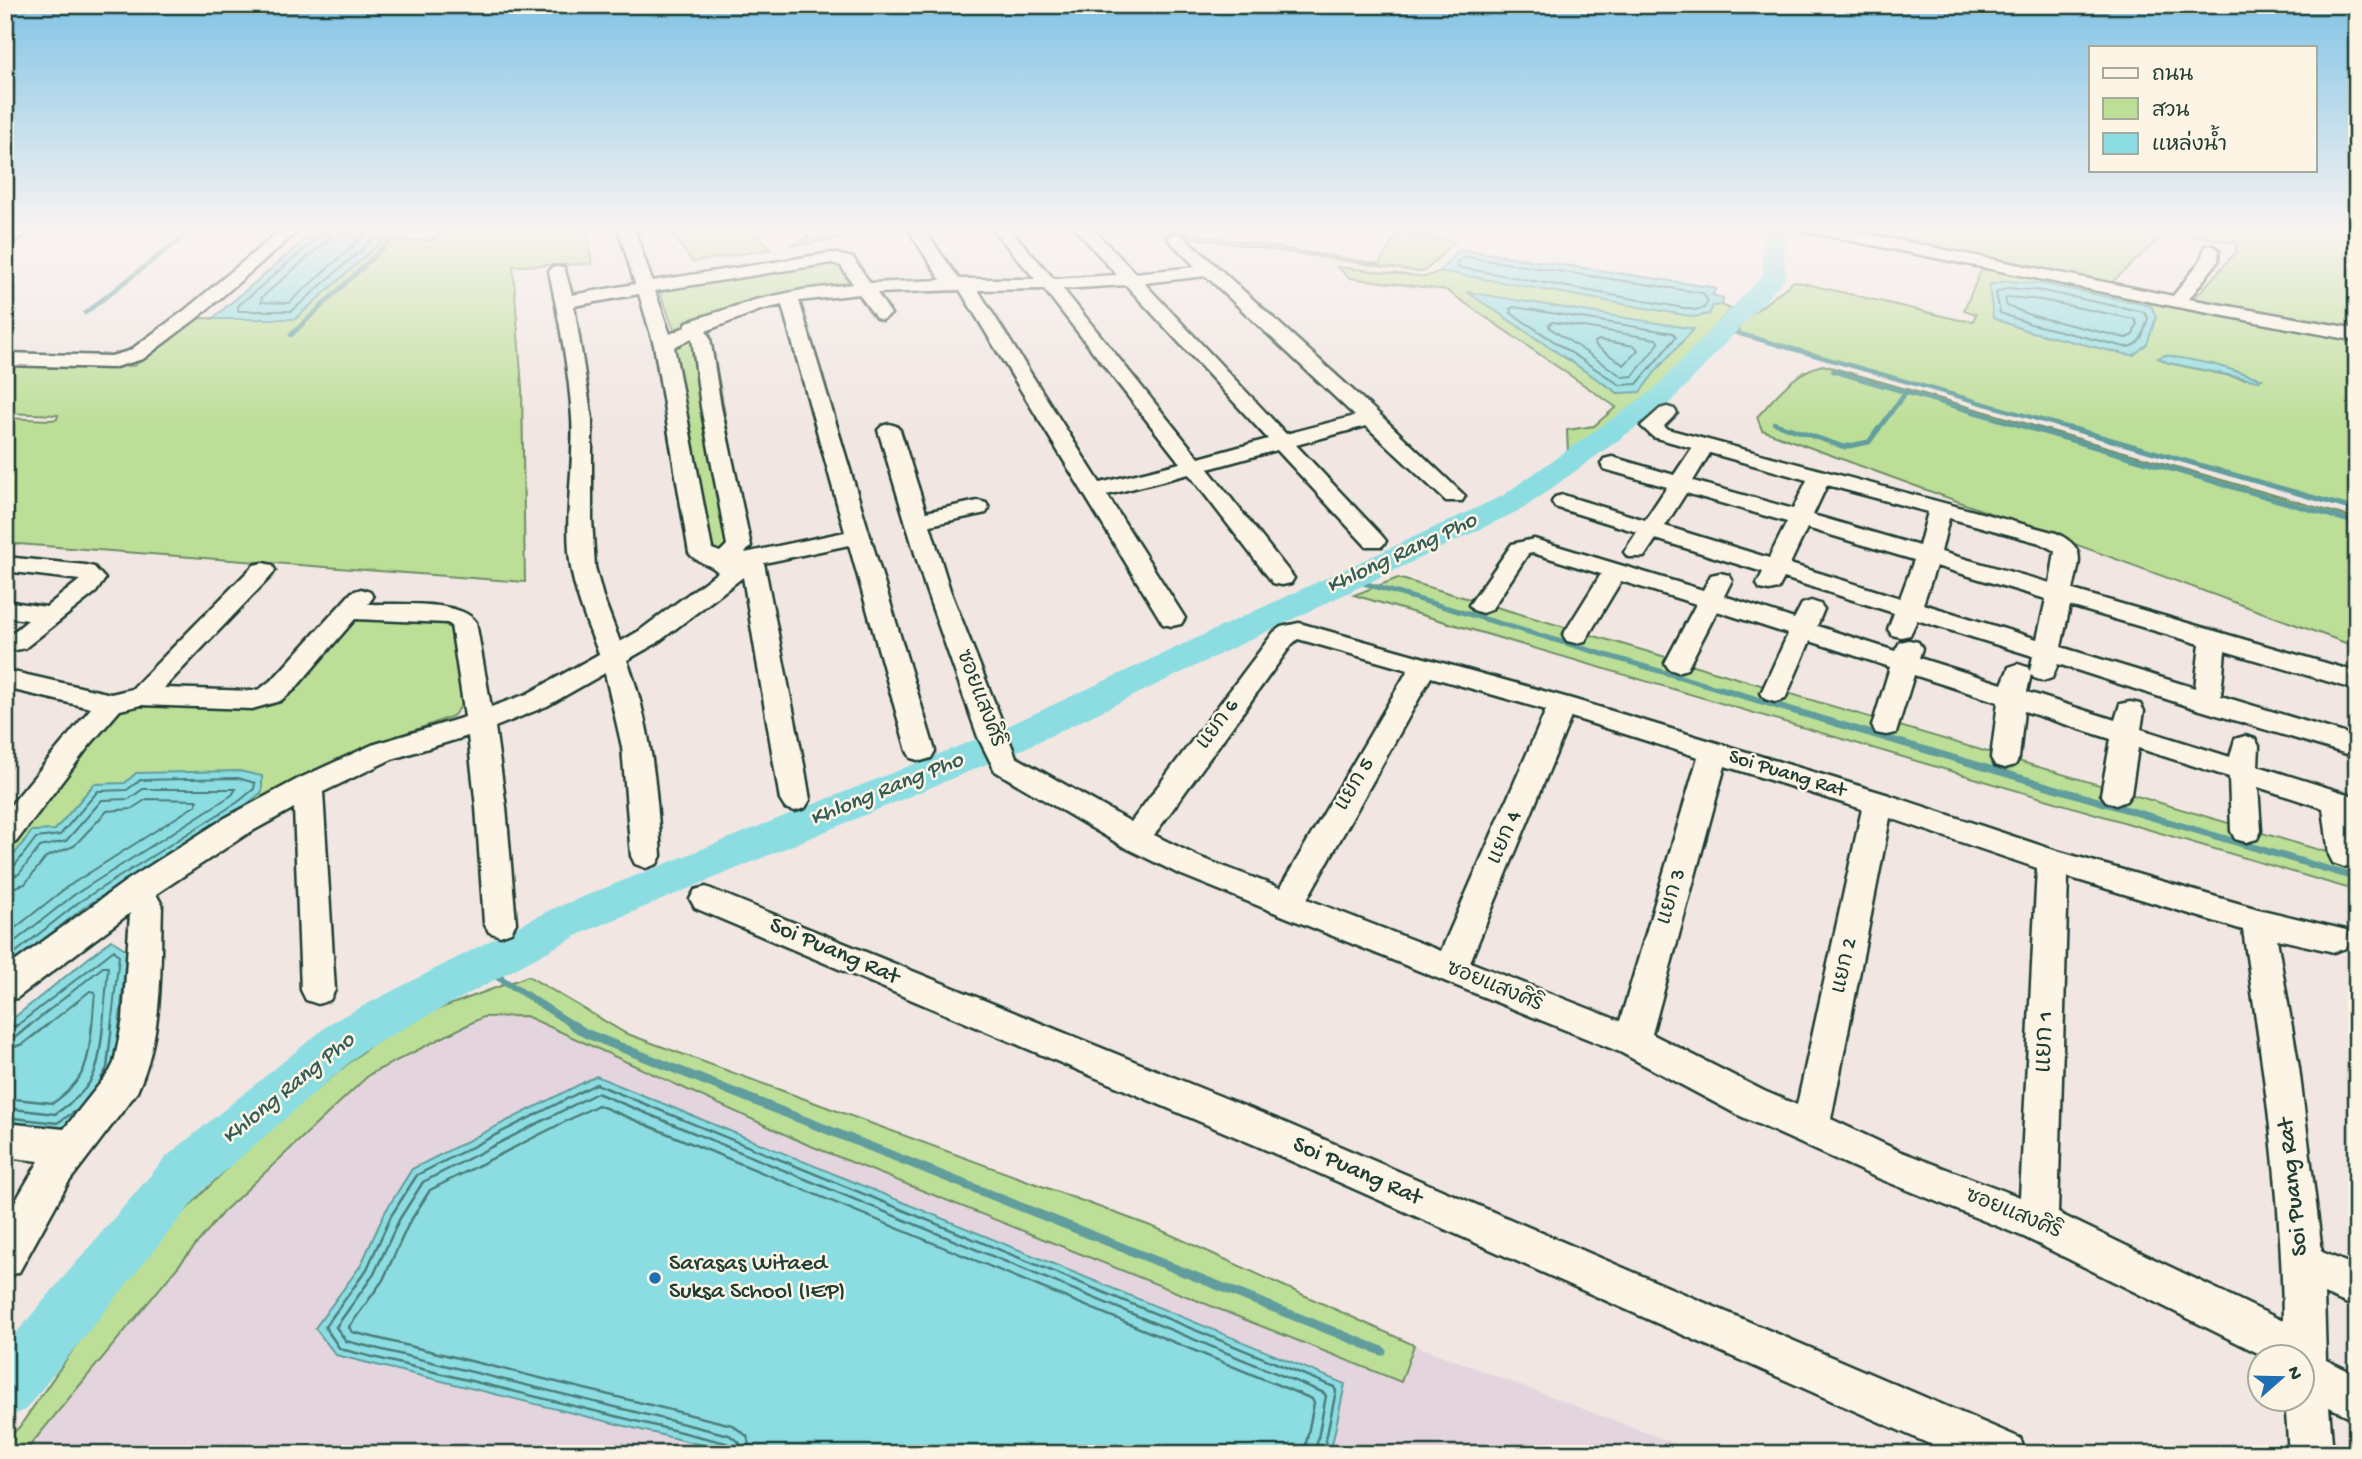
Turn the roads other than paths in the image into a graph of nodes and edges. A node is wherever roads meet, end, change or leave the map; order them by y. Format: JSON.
{"nodes":[{"id":1,"x":215,"y":294,"type":"edge"},
{"id":2,"x":563,"y":294,"type":"edge"},
{"id":3,"x":609,"y":294,"type":"edge"},
{"id":4,"x":650,"y":294,"type":"edge"},
{"id":5,"x":815,"y":294,"type":"edge"},
{"id":6,"x":867,"y":294,"type":"edge"},
{"id":7,"x":965,"y":294,"type":"edge"},
{"id":8,"x":1057,"y":294,"type":"edge"},
{"id":9,"x":1146,"y":294,"type":"edge"},
{"id":10,"x":1235,"y":294,"type":"edge"},
{"id":11,"x":2138,"y":294,"type":"edge"},
{"id":12,"x":2183,"y":294,"type":"edge"},
{"id":13,"x":789,"y":298,"type":"junction"},
{"id":14,"x":565,"y":302,"type":"junction"},
{"id":15,"x":2177,"y":302,"type":"junction"},
{"id":16,"x":882,"y":314,"type":"dead end"},
{"id":17,"x":694,"y":326,"type":"junction"},
{"id":18,"x":2357,"y":335,"type":"edge"},
{"id":19,"x":664,"y":345,"type":"junction"},
{"id":20,"x":5,"y":359,"type":"edge"},
{"id":21,"x":1667,"y":413,"type":"dead end"},
{"id":22,"x":1373,"y":418,"type":"junction"},
{"id":23,"x":889,"y":430,"type":"dead end"},
{"id":24,"x":1280,"y":441,"type":"junction"},
{"id":25,"x":1705,"y":445,"type":"junction"},
{"id":26,"x":1612,"y":464,"type":"dead end"},
{"id":27,"x":1193,"y":468,"type":"junction"},
{"id":28,"x":1820,"y":476,"type":"junction"},
{"id":29,"x":1678,"y":485,"type":"junction"},
{"id":30,"x":1094,"y":492,"type":"junction"},
{"id":31,"x":1454,"y":496,"type":"dead end"},
{"id":32,"x":1563,"y":502,"type":"dead end"},
{"id":33,"x":978,"y":508,"type":"dead end"},
{"id":34,"x":1940,"y":509,"type":"junction"},
{"id":35,"x":1800,"y":520,"type":"junction"},
{"id":36,"x":915,"y":521,"type":"junction"},
{"id":37,"x":1649,"y":530,"type":"junction"},
{"id":38,"x":860,"y":537,"type":"junction"},
{"id":39,"x":1374,"y":541,"type":"dead end"},
{"id":40,"x":1636,"y":552,"type":"dead end"},
{"id":41,"x":1928,"y":555,"type":"junction"},
{"id":42,"x":5,"y":564,"type":"edge"},
{"id":43,"x":735,"y":565,"type":"junction"},
{"id":44,"x":263,"y":570,"type":"dead end"},
{"id":45,"x":1615,"y":571,"type":"junction"},
{"id":46,"x":1772,"y":577,"type":"junction"},
{"id":47,"x":1282,"y":578,"type":"dead end"},
{"id":48,"x":1715,"y":590,"type":"junction"},
{"id":49,"x":2059,"y":594,"type":"junction"},
{"id":50,"x":1482,"y":604,"type":"dead end"},
{"id":51,"x":5,"y":609,"type":"edge"},
{"id":52,"x":51,"y":615,"type":"junction"},
{"id":53,"x":1172,"y":618,"type":"dead end"},
{"id":54,"x":1806,"y":619,"type":"junction"},
{"id":55,"x":1314,"y":633,"type":"joint"},
{"id":56,"x":1576,"y":635,"type":"dead end"},
{"id":57,"x":1906,"y":636,"type":"junction"},
{"id":58,"x":2213,"y":639,"type":"junction"},
{"id":59,"x":16,"y":642,"type":"dead end"},
{"id":60,"x":615,"y":658,"type":"junction"},
{"id":61,"x":1678,"y":663,"type":"dead end"},
{"id":62,"x":1424,"y":665,"type":"junction"},
{"id":63,"x":2031,"y":674,"type":"junction"},
{"id":64,"x":2357,"y":681,"type":"edge"},
{"id":65,"x":7,"y":682,"type":"edge"},
{"id":66,"x":1775,"y":693,"type":"dead end"},
{"id":67,"x":141,"y":696,"type":"junction"},
{"id":68,"x":2207,"y":702,"type":"junction"},
{"id":69,"x":111,"y":704,"type":"junction"},
{"id":70,"x":1562,"y":705,"type":"junction"},
{"id":71,"x":481,"y":722,"type":"junction"},
{"id":72,"x":2128,"y":723,"type":"junction"},
{"id":73,"x":1886,"y":726,"type":"dead end"},
{"id":74,"x":2357,"y":747,"type":"edge"},
{"id":75,"x":921,"y":751,"type":"dead end"},
{"id":76,"x":1714,"y":752,"type":"junction"},
{"id":77,"x":2005,"y":758,"type":"dead end"},
{"id":78,"x":2244,"y":759,"type":"junction"},
{"id":79,"x":308,"y":786,"type":"junction"},
{"id":80,"x":2116,"y":794,"type":"dead end"},
{"id":81,"x":795,"y":800,"type":"dead end"},
{"id":82,"x":1878,"y":803,"type":"junction"},
{"id":83,"x":2347,"y":804,"type":"edge"},
{"id":84,"x":2246,"y":831,"type":"dead end"},
{"id":85,"x":5,"y":834,"type":"edge"},
{"id":86,"x":1135,"y":839,"type":"junction"},
{"id":87,"x":2344,"y":855,"type":"dead end"},
{"id":88,"x":646,"y":856,"type":"dead end"},
{"id":89,"x":2053,"y":861,"type":"junction"},
{"id":90,"x":137,"y":890,"type":"junction"},
{"id":91,"x":706,"y":899,"type":"dead end"},
{"id":92,"x":1287,"y":905,"type":"junction"},
{"id":93,"x":2259,"y":922,"type":"junction"},
{"id":94,"x":500,"y":923,"type":"dead end"},
{"id":95,"x":2334,"y":939,"type":"dead end"},
{"id":96,"x":1450,"y":970,"type":"junction"},
{"id":97,"x":5,"y":988,"type":"edge"},
{"id":98,"x":318,"y":990,"type":"dead end"},
{"id":99,"x":1632,"y":1041,"type":"junction"},
{"id":100,"x":1811,"y":1128,"type":"junction"},
{"id":101,"x":5,"y":1140,"type":"edge"},
{"id":102,"x":72,"y":1147,"type":"junction"},
{"id":103,"x":2038,"y":1223,"type":"junction"},
{"id":104,"x":5,"y":1258,"type":"edge"},
{"id":105,"x":2303,"y":1264,"type":"junction"},
{"id":106,"x":2357,"y":1287,"type":"edge"},
{"id":107,"x":2270,"y":1344,"type":"edge"},
{"id":108,"x":2305,"y":1344,"type":"edge"},
{"id":109,"x":2316,"y":1370,"type":"edge"},
{"id":110,"x":2357,"y":1398,"type":"edge"},
{"id":111,"x":2309,"y":1414,"type":"edge"},
{"id":112,"x":2004,"y":1454,"type":"edge"},
{"id":113,"x":2311,"y":1454,"type":"edge"}],
"edges":[{"from":1,"to":20,"type":"street"},
{"from":2,"to":14,"type":"street"},
{"from":3,"to":14,"type":"street"},
{"from":4,"to":19,"type":"street"},
{"from":5,"to":13,"type":"street"},
{"from":6,"to":16,"type":"street"},
{"from":7,"to":30,"type":"street"},
{"from":8,"to":27,"type":"street"},
{"from":9,"to":24,"type":"street"},
{"from":10,"to":22,"type":"street"},
{"from":11,"to":15,"type":"street"},
{"from":12,"to":15,"type":"street"},
{"from":13,"to":17,"type":"street"},
{"from":13,"to":38,"type":"street"},
{"from":14,"to":60,"type":"street"},
{"from":15,"to":18,"type":"street"},
{"from":17,"to":19,"type":"street"},
{"from":17,"to":43,"type":"street"},
{"from":19,"to":43,"type":"street"},
{"from":21,"to":25,"type":"street"},
{"from":22,"to":24,"type":"street"},
{"from":22,"to":31,"type":"street"},
{"from":23,"to":36,"type":"street","name":"ซอยแสงศิริ"},
{"from":24,"to":27,"type":"street"},
{"from":24,"to":39,"type":"street"},
{"from":25,"to":28,"type":"street"},
{"from":25,"to":29,"type":"street"},
{"from":26,"to":29,"type":"street"},
{"from":27,"to":30,"type":"street"},
{"from":27,"to":47,"type":"street"},
{"from":28,"to":34,"type":"street"},
{"from":28,"to":35,"type":"street"},
{"from":29,"to":35,"type":"street"},
{"from":29,"to":37,"type":"street"},
{"from":30,"to":53,"type":"street"},
{"from":32,"to":37,"type":"street"},
{"from":33,"to":36,"type":"street"},
{"from":34,"to":41,"type":"street"},
{"from":34,"to":49,"type":"street"},
{"from":35,"to":41,"type":"street"},
{"from":35,"to":46,"type":"street"},
{"from":36,"to":86,"type":"street","name":"ซอยแสงศิริ"},
{"from":37,"to":40,"type":"street"},
{"from":37,"to":46,"type":"street"},
{"from":38,"to":43,"type":"street"},
{"from":38,"to":75,"type":"street"},
{"from":41,"to":49,"type":"street"},
{"from":41,"to":57,"type":"street"},
{"from":42,"to":52,"type":"street"},
{"from":43,"to":60,"type":"street"},
{"from":43,"to":81,"type":"street"},
{"from":44,"to":67,"type":"street"},
{"from":45,"to":48,"type":"street"},
{"from":45,"to":50,"type":"street"},
{"from":45,"to":56,"type":"street"},
{"from":46,"to":57,"type":"street"},
{"from":48,"to":54,"type":"street"},
{"from":48,"to":61,"type":"street"},
{"from":49,"to":58,"type":"street"},
{"from":49,"to":63,"type":"street"},
{"from":51,"to":52,"type":"street"},
{"from":52,"to":59,"type":"street"},
{"from":54,"to":57,"type":"street"},
{"from":54,"to":66,"type":"street"},
{"from":55,"to":62,"type":"street","name":"Soi Puang Rat"},
{"from":55,"to":86,"type":"street","name":"แยก 6"},
{"from":57,"to":63,"type":"street"},
{"from":57,"to":63,"type":"street"},
{"from":57,"to":73,"type":"street"},
{"from":58,"to":64,"type":"street"},
{"from":58,"to":68,"type":"street"},
{"from":60,"to":71,"type":"street"},
{"from":60,"to":88,"type":"street"},
{"from":62,"to":70,"type":"street","name":"Soi Puang Rat"},
{"from":62,"to":92,"type":"street","name":"แยก 5"},
{"from":63,"to":68,"type":"street"},
{"from":63,"to":72,"type":"street"},
{"from":63,"to":77,"type":"street"},
{"from":65,"to":69,"type":"street"},
{"from":67,"to":69,"type":"street"},
{"from":67,"to":71,"type":"street"},
{"from":68,"to":74,"type":"street"},
{"from":69,"to":85,"type":"street"},
{"from":70,"to":76,"type":"street","name":"Soi Puang Rat"},
{"from":70,"to":96,"type":"street","name":"แยก 4"},
{"from":71,"to":79,"type":"street"},
{"from":71,"to":94,"type":"street"},
{"from":72,"to":78,"type":"street"},
{"from":72,"to":80,"type":"street"},
{"from":76,"to":82,"type":"street","name":"Soi Puang Rat"},
{"from":76,"to":99,"type":"street","name":"แยก 3"},
{"from":78,"to":83,"type":"street"},
{"from":78,"to":84,"type":"street"},
{"from":79,"to":90,"type":"street"},
{"from":79,"to":98,"type":"street"},
{"from":82,"to":89,"type":"street","name":"Soi Puang Rat"},
{"from":82,"to":100,"type":"street","name":"แยก 2"},
{"from":83,"to":87,"type":"street"},
{"from":86,"to":92,"type":"street","name":"ซอยแสงศิริ"},
{"from":89,"to":93,"type":"street","name":"Soi Puang Rat"},
{"from":89,"to":103,"type":"street","name":"แยก 1"},
{"from":90,"to":97,"type":"street"},
{"from":90,"to":102,"type":"street"},
{"from":91,"to":112,"type":"street","name":"Soi Puang Rat"},
{"from":92,"to":96,"type":"street","name":"ซอยแสงศิริ"},
{"from":93,"to":95,"type":"street","name":"Soi Puang Rat"},
{"from":93,"to":105,"type":"street","name":"Soi Puang Rat"},
{"from":96,"to":99,"type":"street","name":"ซอยแสงศิริ"},
{"from":99,"to":100,"type":"street","name":"ซอยแสงศิริ"},
{"from":100,"to":103,"type":"street","name":"ซอยแสงศิริ"},
{"from":101,"to":102,"type":"street"},
{"from":102,"to":104,"type":"street"},
{"from":103,"to":107,"type":"street","name":"ซอยแสงศิริ"},
{"from":105,"to":106,"type":"street"},
{"from":105,"to":108,"type":"street","name":"Soi Puang Rat"},
{"from":109,"to":110,"type":"street","name":"ซอยแสงศิริ"},
{"from":111,"to":113,"type":"street","name":"Soi Puang Rat"}]}
